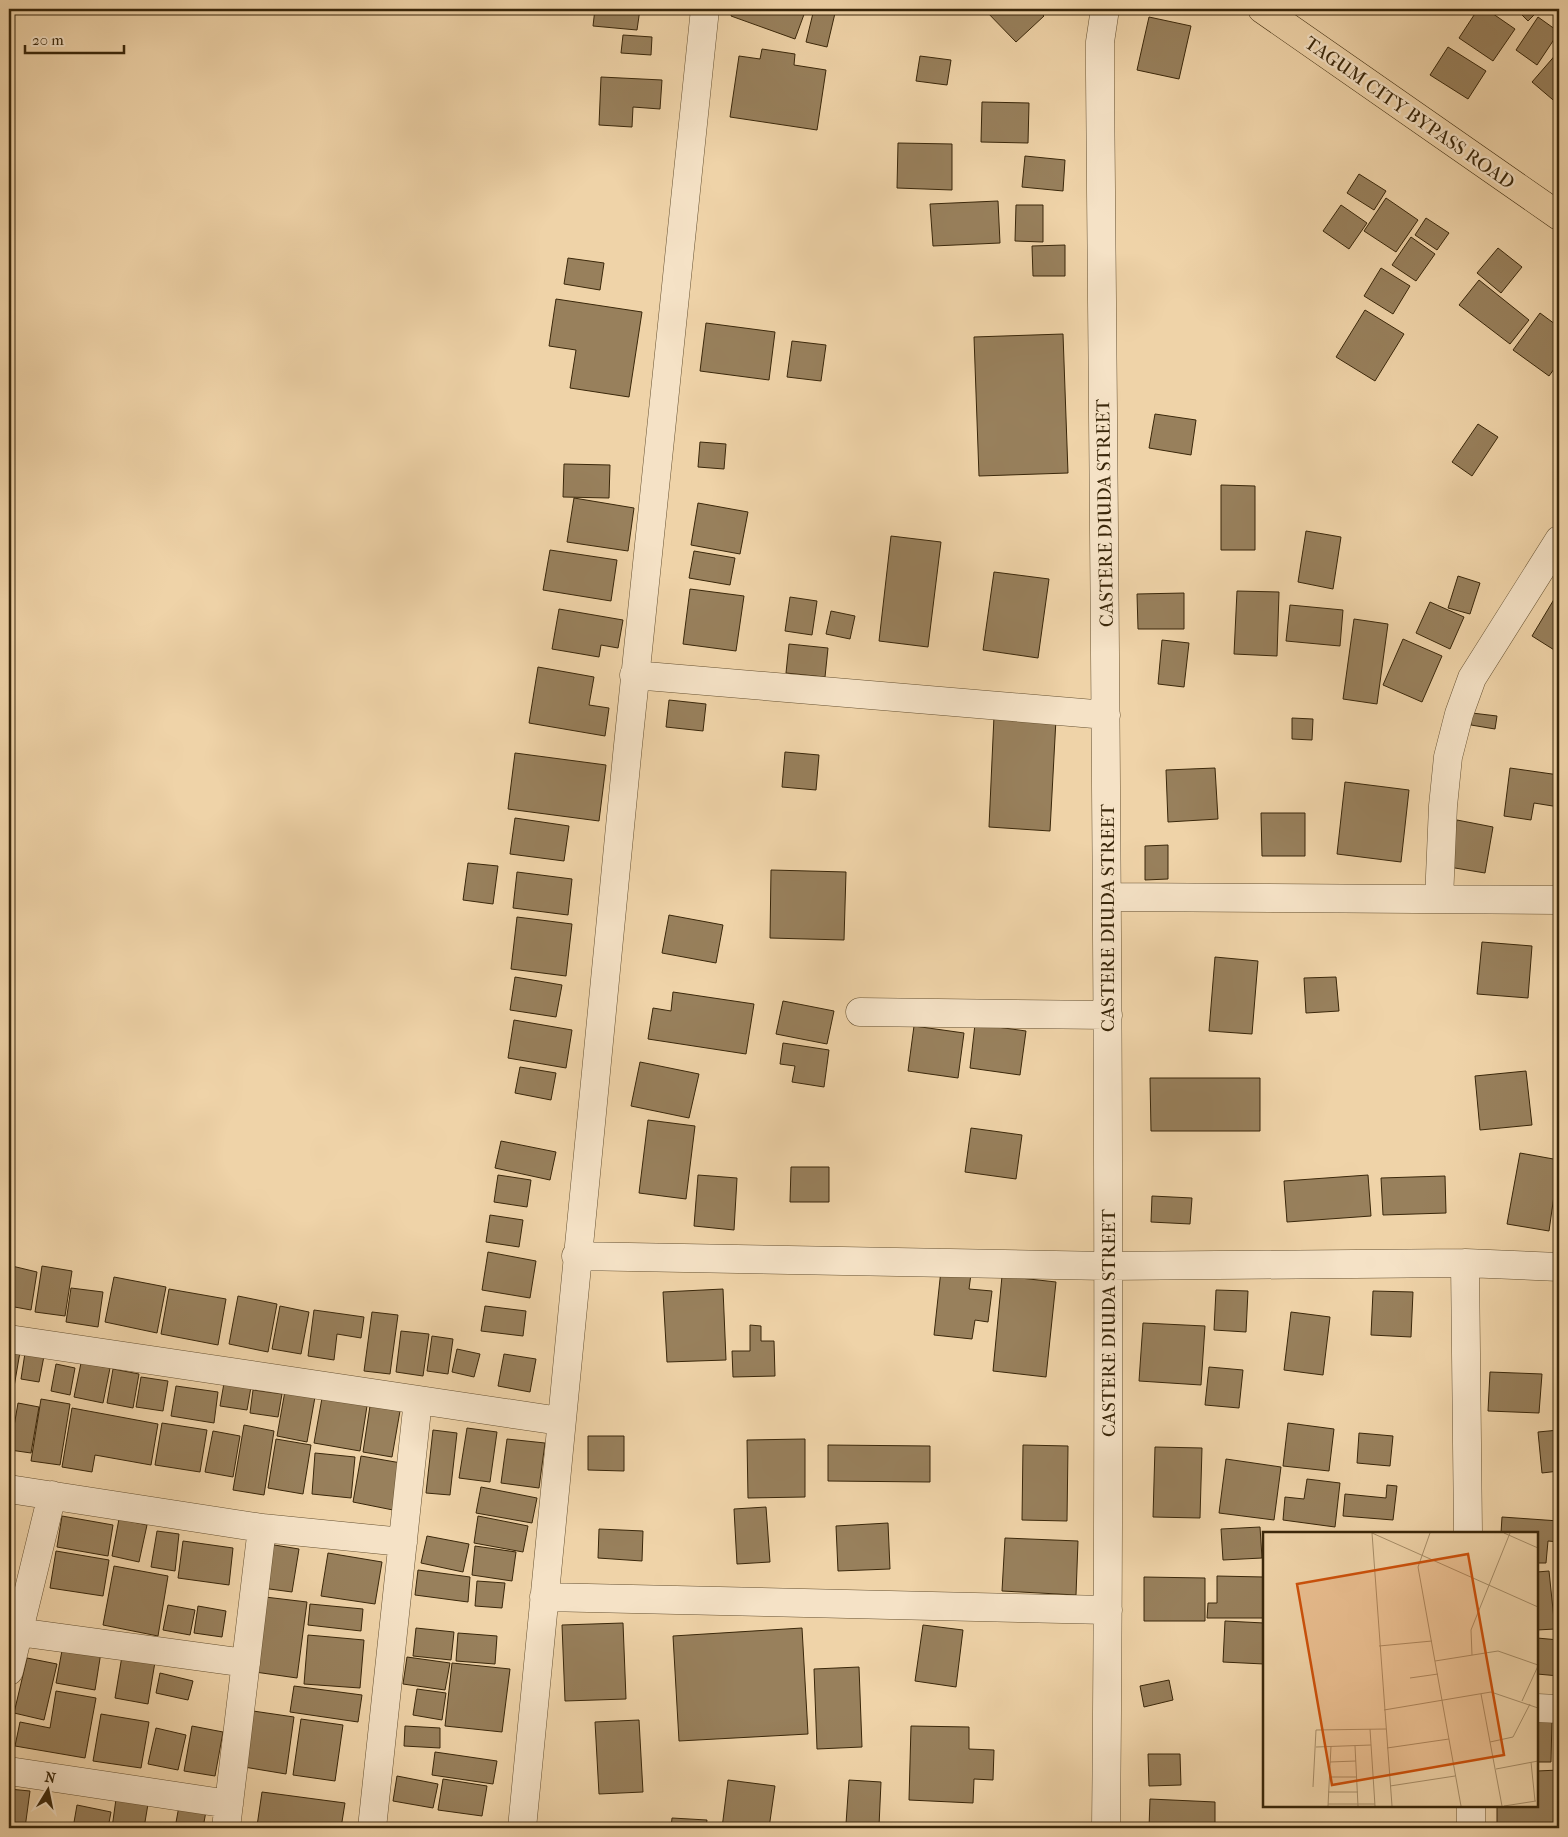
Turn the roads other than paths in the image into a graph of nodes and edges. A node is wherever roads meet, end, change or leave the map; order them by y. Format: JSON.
{"nodes":[{"id":1,"x":705,"y":9,"type":"edge"},
{"id":2,"x":1105,"y":9,"type":"edge"},
{"id":3,"x":1262,"y":9,"type":"edge"},
{"id":4,"x":1559,"y":216,"type":"edge"},
{"id":5,"x":1559,"y":540,"type":"edge"},
{"id":6,"x":634,"y":675,"type":"junction"},
{"id":7,"x":1106,"y":715,"type":"junction"},
{"id":8,"x":1108,"y":898,"type":"junction"},
{"id":9,"x":1439,"y":899,"type":"junction"},
{"id":10,"x":1559,"y":900,"type":"edge"},
{"id":11,"x":860,"y":1012,"type":"dead end"},
{"id":12,"x":1108,"y":1016,"type":"junction"},
{"id":13,"x":576,"y":1256,"type":"junction"},
{"id":14,"x":1465,"y":1263,"type":"junction"},
{"id":15,"x":1108,"y":1266,"type":"junction"},
{"id":16,"x":1559,"y":1267,"type":"edge"},
{"id":17,"x":9,"y":1339,"type":"edge"},
{"id":18,"x":418,"y":1400,"type":"junction"},
{"id":19,"x":560,"y":1421,"type":"junction"},
{"id":20,"x":9,"y":1489,"type":"edge"},
{"id":21,"x":52,"y":1495,"type":"junction"},
{"id":22,"x":262,"y":1528,"type":"junction"},
{"id":23,"x":1468,"y":1532,"type":"edge"},
{"id":24,"x":402,"y":1542,"type":"junction"},
{"id":25,"x":544,"y":1597,"type":"junction"},
{"id":26,"x":1108,"y":1610,"type":"junction"},
{"id":27,"x":18,"y":1632,"type":"junction"},
{"id":28,"x":246,"y":1663,"type":"junction"},
{"id":29,"x":9,"y":1671,"type":"edge"},
{"id":30,"x":1538,"y":1708,"type":"edge"},
{"id":31,"x":1559,"y":1709,"type":"edge"},
{"id":32,"x":9,"y":1771,"type":"edge"},
{"id":33,"x":1471,"y":1807,"type":"edge"},
{"id":34,"x":228,"y":1816,"type":"edge"},
{"id":35,"x":372,"y":1828,"type":"edge"},
{"id":36,"x":522,"y":1828,"type":"edge"},
{"id":37,"x":1106,"y":1828,"type":"edge"},
{"id":38,"x":1471,"y":1828,"type":"edge"}],
"edges":[{"from":1,"to":6,"type":"street"},
{"from":2,"to":7,"type":"street","name":"CASTERE DIUDA STREET"},
{"from":3,"to":4,"type":"main road","name":"TAGUM CITY BYPASS ROAD"},
{"from":5,"to":9,"type":"street"},
{"from":6,"to":7,"type":"street"},
{"from":6,"to":13,"type":"street"},
{"from":7,"to":8,"type":"street","name":"CASTERE DIUDA STREET"},
{"from":8,"to":9,"type":"street"},
{"from":8,"to":12,"type":"street","name":"CASTERE DIUDA STREET"},
{"from":9,"to":10,"type":"street"},
{"from":11,"to":12,"type":"street"},
{"from":12,"to":15,"type":"street","name":"CASTERE DIUDA STREET"},
{"from":13,"to":15,"type":"street"},
{"from":13,"to":19,"type":"street"},
{"from":14,"to":15,"type":"street"},
{"from":14,"to":16,"type":"street"},
{"from":14,"to":23,"type":"street"},
{"from":15,"to":26,"type":"street","name":"CASTERE DIUDA STREET"},
{"from":17,"to":18,"type":"street"},
{"from":18,"to":19,"type":"street"},
{"from":18,"to":24,"type":"street"},
{"from":19,"to":25,"type":"street"},
{"from":20,"to":21,"type":"street"},
{"from":21,"to":22,"type":"street"},
{"from":21,"to":27,"type":"street"},
{"from":22,"to":24,"type":"street"},
{"from":22,"to":28,"type":"street"},
{"from":24,"to":35,"type":"street"},
{"from":25,"to":26,"type":"street"},
{"from":25,"to":36,"type":"street"},
{"from":26,"to":37,"type":"street","name":"CASTERE DIUDA STREET"},
{"from":27,"to":28,"type":"street"},
{"from":27,"to":29,"type":"street"},
{"from":28,"to":34,"type":"street"},
{"from":30,"to":31,"type":"street"},
{"from":32,"to":34,"type":"street"},
{"from":33,"to":38,"type":"street"}]}
